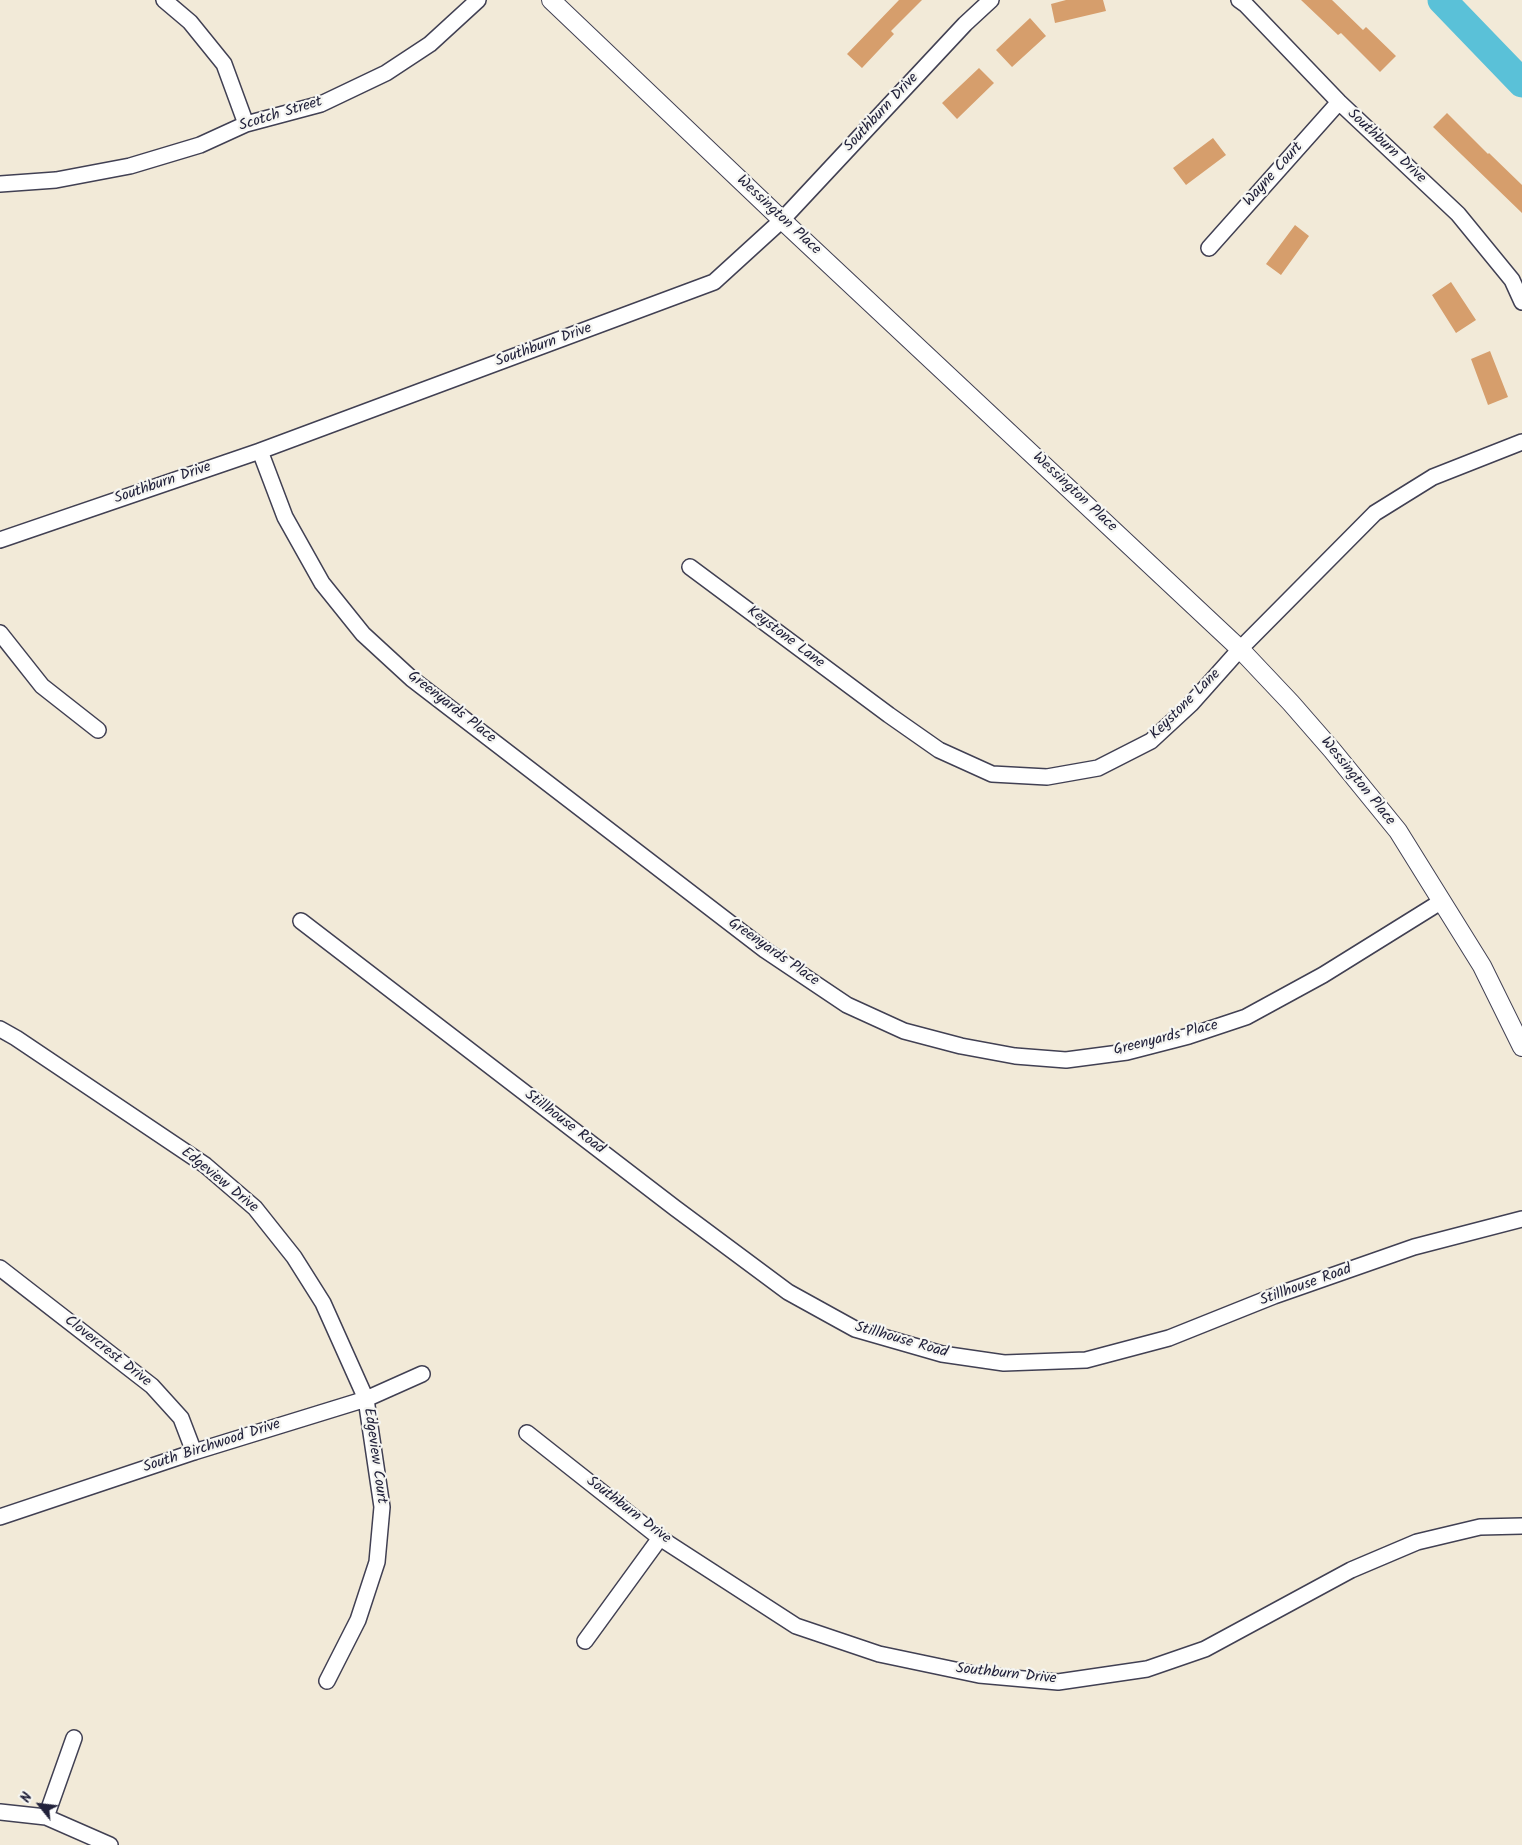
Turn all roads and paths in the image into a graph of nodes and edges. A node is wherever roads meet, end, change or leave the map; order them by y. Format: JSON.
{"nodes":[{"id":1,"x":164,"y":0,"type":"edge"},
{"id":2,"x":478,"y":0,"type":"edge"},
{"id":3,"x":551,"y":0,"type":"edge"},
{"id":4,"x":991,"y":0,"type":"edge"},
{"id":5,"x":1239,"y":0,"type":"edge"},
{"id":6,"x":1339,"y":102,"type":"junction"},
{"id":7,"x":246,"y":124,"type":"junction"},
{"id":8,"x":0,"y":184,"type":"edge"},
{"id":9,"x":782,"y":220,"type":"junction"},
{"id":10,"x":1209,"y":248,"type":"dead end"},
{"id":11,"x":1522,"y":302,"type":"edge"},
{"id":12,"x":1522,"y":442,"type":"edge"},
{"id":13,"x":260,"y":451,"type":"junction"},
{"id":14,"x":0,"y":540,"type":"edge"},
{"id":15,"x":690,"y":567,"type":"dead end"},
{"id":16,"x":0,"y":633,"type":"edge"},
{"id":17,"x":1240,"y":650,"type":"junction"},
{"id":18,"x":98,"y":730,"type":"dead end"},
{"id":19,"x":1442,"y":901,"type":"junction"},
{"id":20,"x":301,"y":921,"type":"dead end"},
{"id":21,"x":0,"y":1029,"type":"edge"},
{"id":22,"x":1522,"y":1047,"type":"edge"},
{"id":23,"x":1522,"y":1219,"type":"edge"},
{"id":24,"x":0,"y":1268,"type":"edge"},
{"id":25,"x":422,"y":1374,"type":"dead end"},
{"id":26,"x":366,"y":1399,"type":"junction"},
{"id":27,"x":526,"y":1433,"type":"dead end"},
{"id":28,"x":194,"y":1452,"type":"junction"},
{"id":29,"x":0,"y":1517,"type":"edge"},
{"id":30,"x":1522,"y":1526,"type":"edge"},
{"id":31,"x":660,"y":1538,"type":"junction"},
{"id":32,"x":585,"y":1641,"type":"dead end"},
{"id":33,"x":326,"y":1681,"type":"dead end"},
{"id":34,"x":74,"y":1738,"type":"dead end"},
{"id":35,"x":0,"y":1812,"type":"edge"},
{"id":36,"x":46,"y":1817,"type":"junction"},
{"id":37,"x":110,"y":1845,"type":"edge"}],
"edges":[{"from":1,"to":7,"type":"street"},
{"from":2,"to":7,"type":"street","name":"Scotch Street"},
{"from":3,"to":9,"type":"street","name":"Wessington Place"},
{"from":4,"to":9,"type":"street","name":"Southburn Drive"},
{"from":5,"to":6,"type":"street","name":"Southburn Drive"},
{"from":6,"to":10,"type":"street","name":"Wayne Court"},
{"from":6,"to":11,"type":"street","name":"Southburn Drive"},
{"from":7,"to":8,"type":"street","name":"Scotch Street"},
{"from":9,"to":13,"type":"street","name":"Southburn Drive"},
{"from":9,"to":17,"type":"street","name":"Wessington Place"},
{"from":12,"to":17,"type":"street","name":"Keystone Lane"},
{"from":13,"to":14,"type":"street","name":"Southburn Drive"},
{"from":13,"to":19,"type":"street","name":"Greenyards Place"},
{"from":15,"to":17,"type":"street","name":"Keystone Lane"},
{"from":16,"to":18,"type":"street"},
{"from":17,"to":19,"type":"street","name":"Wessington Place"},
{"from":19,"to":22,"type":"street","name":"Wessington Place"},
{"from":20,"to":23,"type":"street","name":"Stillhouse Road"},
{"from":21,"to":26,"type":"street","name":"Edgeview Drive"},
{"from":24,"to":28,"type":"street","name":"Clovercrest Drive"},
{"from":25,"to":26,"type":"street","name":"South Birchwood Drive"},
{"from":26,"to":28,"type":"street","name":"South Birchwood Drive"},
{"from":26,"to":33,"type":"street","name":"Edgeview Court"},
{"from":27,"to":31,"type":"street","name":"Southburn Drive"},
{"from":28,"to":29,"type":"street","name":"South Birchwood Drive"},
{"from":30,"to":31,"type":"street","name":"Southburn Drive"},
{"from":31,"to":32,"type":"street"},
{"from":34,"to":36,"type":"street"},
{"from":35,"to":36,"type":"street"},
{"from":36,"to":37,"type":"street"}]}
